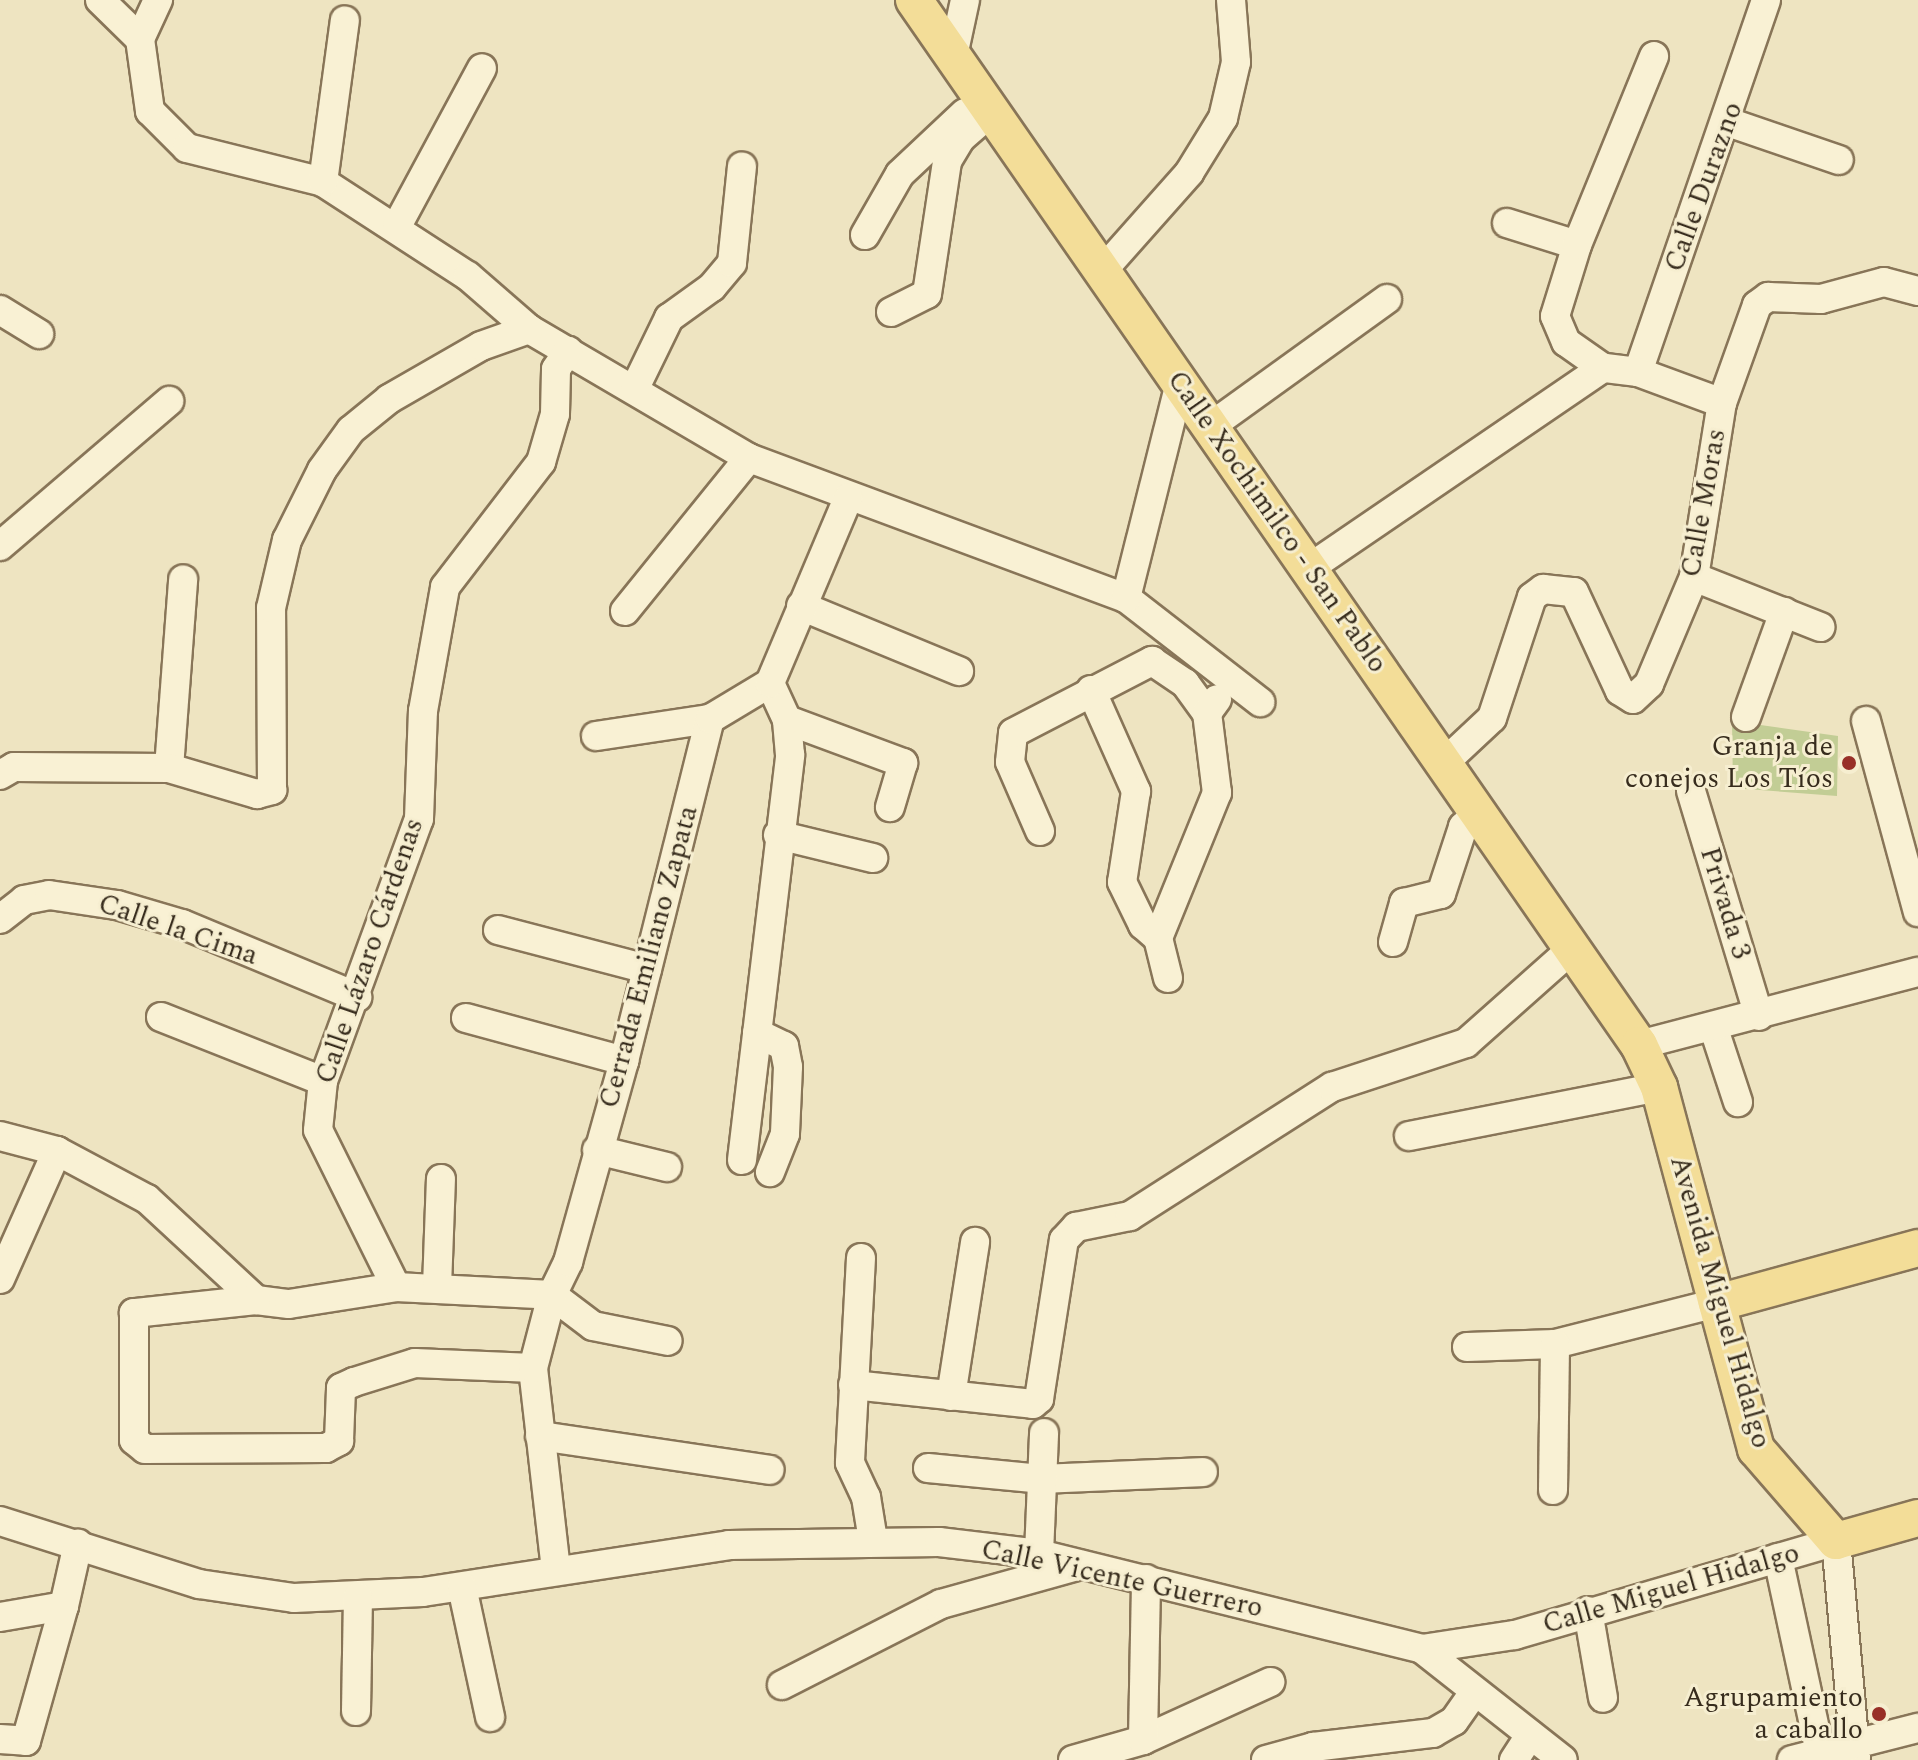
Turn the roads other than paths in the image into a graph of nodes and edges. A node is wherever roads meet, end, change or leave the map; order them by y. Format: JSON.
{"nodes":[{"id":1,"x":100,"y":0,"type":"edge"},
{"id":2,"x":158,"y":0,"type":"edge"},
{"id":3,"x":914,"y":0,"type":"edge"},
{"id":4,"x":965,"y":0,"type":"edge"},
{"id":5,"x":1231,"y":0,"type":"edge"},
{"id":6,"x":1766,"y":0,"type":"edge"},
{"id":7,"x":345,"y":20,"type":"dead end"},
{"id":8,"x":140,"y":39,"type":"junction"},
{"id":9,"x":953,"y":56,"type":"junction"},
{"id":10,"x":1654,"y":56,"type":"dead end"},
{"id":11,"x":482,"y":68,"type":"dead end"},
{"id":12,"x":986,"y":105,"type":"junction"},
{"id":13,"x":1728,"y":122,"type":"junction"},
{"id":14,"x":1839,"y":160,"type":"dead end"},
{"id":15,"x":742,"y":167,"type":"dead end"},
{"id":16,"x":323,"y":182,"type":"junction"},
{"id":17,"x":1507,"y":223,"type":"dead end"},
{"id":18,"x":397,"y":226,"type":"junction"},
{"id":19,"x":865,"y":235,"type":"dead end"},
{"id":20,"x":1577,"y":245,"type":"junction"},
{"id":21,"x":1103,"y":270,"type":"junction"},
{"id":22,"x":1918,"y":291,"type":"edge"},
{"id":23,"x":1387,"y":299,"type":"dead end"},
{"id":24,"x":0,"y":310,"type":"edge"},
{"id":25,"x":891,"y":312,"type":"dead end"},
{"id":26,"x":529,"y":329,"type":"junction"},
{"id":27,"x":39,"y":334,"type":"dead end"},
{"id":28,"x":568,"y":351,"type":"junction"},
{"id":29,"x":1603,"y":368,"type":"junction"},
{"id":30,"x":1638,"y":372,"type":"junction"},
{"id":31,"x":1180,"y":383,"type":"junction"},
{"id":32,"x":635,"y":388,"type":"junction"},
{"id":33,"x":169,"y":401,"type":"dead end"},
{"id":34,"x":1722,"y":403,"type":"junction"},
{"id":35,"x":1211,"y":426,"type":"junction"},
{"id":36,"x":749,"y":458,"type":"junction"},
{"id":37,"x":848,"y":498,"type":"junction"},
{"id":38,"x":0,"y":546,"type":"edge"},
{"id":39,"x":1308,"y":569,"type":"junction"},
{"id":40,"x":1694,"y":577,"type":"junction"},
{"id":41,"x":183,"y":580,"type":"dead end"},
{"id":42,"x":1126,"y":598,"type":"junction"},
{"id":43,"x":801,"y":606,"type":"junction"},
{"id":44,"x":625,"y":611,"type":"dead end"},
{"id":45,"x":1784,"y":612,"type":"junction"},
{"id":46,"x":1820,"y":627,"type":"dead end"},
{"id":47,"x":959,"y":671,"type":"dead end"},
{"id":48,"x":1230,"y":682,"type":"junction"},
{"id":49,"x":770,"y":683,"type":"junction"},
{"id":50,"x":1091,"y":690,"type":"junction"},
{"id":51,"x":1260,"y":702,"type":"dead end"},
{"id":52,"x":1207,"y":713,"type":"junction"},
{"id":53,"x":1746,"y":717,"type":"dead end"},
{"id":54,"x":710,"y":719,"type":"junction"},
{"id":55,"x":787,"y":720,"type":"junction"},
{"id":56,"x":1866,"y":721,"type":"dead end"},
{"id":57,"x":596,"y":736,"type":"dead end"},
{"id":58,"x":1445,"y":762,"type":"junction"},
{"id":59,"x":5,"y":766,"type":"edge"},
{"id":60,"x":169,"y":768,"type":"junction"},
{"id":61,"x":1691,"y":791,"type":"dead end"},
{"id":62,"x":890,"y":807,"type":"dead end"},
{"id":63,"x":1475,"y":815,"type":"junction"},
{"id":64,"x":1040,"y":831,"type":"dead end"},
{"id":65,"x":778,"y":835,"type":"junction"},
{"id":66,"x":873,"y":858,"type":"dead end"},
{"id":67,"x":1918,"y":912,"type":"edge"},
{"id":68,"x":0,"y":919,"type":"edge"},
{"id":69,"x":498,"y":930,"type":"dead end"},
{"id":70,"x":1158,"y":938,"type":"junction"},
{"id":71,"x":1393,"y":942,"type":"dead end"},
{"id":72,"x":1573,"y":948,"type":"junction"},
{"id":73,"x":647,"y":969,"type":"junction"},
{"id":74,"x":1918,"y":972,"type":"edge"},
{"id":75,"x":1168,"y":978,"type":"dead end"},
{"id":76,"x":357,"y":997,"type":"junction"},
{"id":77,"x":1759,"y":1016,"type":"junction"},
{"id":78,"x":161,"y":1017,"type":"dead end"},
{"id":79,"x":466,"y":1018,"type":"dead end"},
{"id":80,"x":1714,"y":1029,"type":"junction"},
{"id":81,"x":757,"y":1033,"type":"junction"},
{"id":82,"x":1639,"y":1045,"type":"junction"},
{"id":83,"x":624,"y":1061,"type":"junction"},
{"id":84,"x":323,"y":1081,"type":"junction"},
{"id":85,"x":1659,"y":1087,"type":"junction"},
{"id":86,"x":1738,"y":1102,"type":"dead end"},
{"id":87,"x":0,"y":1136,"type":"edge"},
{"id":88,"x":1409,"y":1136,"type":"dead end"},
{"id":89,"x":597,"y":1150,"type":"junction"},
{"id":90,"x":57,"y":1151,"type":"junction"},
{"id":91,"x":742,"y":1160,"type":"dead end"},
{"id":92,"x":667,"y":1167,"type":"dead end"},
{"id":93,"x":770,"y":1172,"type":"dead end"},
{"id":94,"x":441,"y":1179,"type":"dead end"},
{"id":95,"x":975,"y":1242,"type":"dead end"},
{"id":96,"x":1918,"y":1248,"type":"edge"},
{"id":97,"x":861,"y":1258,"type":"dead end"},
{"id":98,"x":0,"y":1279,"type":"edge"},
{"id":99,"x":396,"y":1287,"type":"junction"},
{"id":100,"x":437,"y":1287,"type":"junction"},
{"id":101,"x":552,"y":1295,"type":"junction"},
{"id":102,"x":256,"y":1300,"type":"junction"},
{"id":103,"x":1717,"y":1303,"type":"junction"},
{"id":104,"x":668,"y":1341,"type":"dead end"},
{"id":105,"x":1555,"y":1344,"type":"junction"},
{"id":106,"x":1467,"y":1347,"type":"dead end"},
{"id":107,"x":533,"y":1368,"type":"junction"},
{"id":108,"x":853,"y":1385,"type":"junction"},
{"id":109,"x":951,"y":1396,"type":"junction"},
{"id":110,"x":1044,"y":1433,"type":"dead end"},
{"id":111,"x":540,"y":1436,"type":"junction"},
{"id":112,"x":928,"y":1468,"type":"dead end"},
{"id":113,"x":769,"y":1470,"type":"dead end"},
{"id":114,"x":1203,"y":1472,"type":"dead end"},
{"id":115,"x":1043,"y":1479,"type":"junction"},
{"id":116,"x":1553,"y":1490,"type":"dead end"},
{"id":117,"x":1918,"y":1518,"type":"edge"},
{"id":118,"x":0,"y":1521,"type":"edge"},
{"id":119,"x":873,"y":1540,"type":"junction"},
{"id":120,"x":1836,"y":1541,"type":"junction"},
{"id":121,"x":78,"y":1544,"type":"junction"},
{"id":122,"x":1039,"y":1554,"type":"junction"},
{"id":123,"x":1778,"y":1558,"type":"junction"},
{"id":124,"x":1081,"y":1565,"type":"junction"},
{"id":125,"x":556,"y":1570,"type":"junction"},
{"id":126,"x":1146,"y":1579,"type":"junction"},
{"id":127,"x":462,"y":1587,"type":"junction"},
{"id":128,"x":358,"y":1597,"type":"junction"},
{"id":129,"x":64,"y":1606,"type":"junction"},
{"id":130,"x":1588,"y":1611,"type":"junction"},
{"id":131,"x":0,"y":1617,"type":"edge"},
{"id":132,"x":1422,"y":1649,"type":"junction"},
{"id":133,"x":1270,"y":1682,"type":"dead end"},
{"id":134,"x":782,"y":1685,"type":"dead end"},
{"id":135,"x":1473,"y":1694,"type":"junction"},
{"id":136,"x":1603,"y":1698,"type":"dead end"},
{"id":137,"x":356,"y":1711,"type":"dead end"},
{"id":138,"x":490,"y":1717,"type":"dead end"},
{"id":139,"x":1918,"y":1728,"type":"edge"},
{"id":140,"x":1530,"y":1735,"type":"junction"},
{"id":141,"x":1143,"y":1740,"type":"junction"},
{"id":142,"x":22,"y":1747,"type":"edge"},
{"id":143,"x":1333,"y":1752,"type":"edge"},
{"id":144,"x":1820,"y":1753,"type":"junction"},
{"id":145,"x":1856,"y":1753,"type":"edge"},
{"id":146,"x":1073,"y":1760,"type":"edge"},
{"id":147,"x":1266,"y":1760,"type":"edge"},
{"id":148,"x":1514,"y":1760,"type":"edge"},
{"id":149,"x":1563,"y":1760,"type":"edge"},
{"id":150,"x":1792,"y":1760,"type":"edge"}],
"edges":[{"from":1,"to":8,"type":"street"},
{"from":2,"to":8,"type":"street"},
{"from":3,"to":9,"type":"main road","name":"Calle Xochimilco - San Pablo"},
{"from":4,"to":9,"type":"street"},
{"from":5,"to":21,"type":"street"},
{"from":6,"to":13,"type":"street","name":"Calle Durazno"},
{"from":7,"to":16,"type":"street"},
{"from":8,"to":16,"type":"street"},
{"from":9,"to":12,"type":"main road","name":"Calle Xochimilco - San Pablo"},
{"from":10,"to":20,"type":"street"},
{"from":11,"to":18,"type":"street"},
{"from":12,"to":19,"type":"street"},
{"from":12,"to":21,"type":"main road","name":"Calle Xochimilco - San Pablo"},
{"from":12,"to":25,"type":"street"},
{"from":13,"to":14,"type":"street"},
{"from":13,"to":30,"type":"street","name":"Calle Durazno"},
{"from":15,"to":32,"type":"street"},
{"from":16,"to":18,"type":"street"},
{"from":17,"to":20,"type":"street"},
{"from":18,"to":26,"type":"street"},
{"from":20,"to":29,"type":"street","name":"Calle Moras"},
{"from":21,"to":31,"type":"main road","name":"Calle Xochimilco - San Pablo"},
{"from":22,"to":34,"type":"street"},
{"from":23,"to":35,"type":"street"},
{"from":24,"to":27,"type":"street"},
{"from":26,"to":28,"type":"street"},
{"from":26,"to":60,"type":"street"},
{"from":28,"to":32,"type":"street"},
{"from":28,"to":76,"type":"street","name":"Calle Lázaro Cárdenas"},
{"from":29,"to":30,"type":"street","name":"Calle Moras"},
{"from":29,"to":39,"type":"street"},
{"from":30,"to":34,"type":"street","name":"Calle Moras"},
{"from":31,"to":35,"type":"main road","name":"Calle Xochimilco - San Pablo"},
{"from":31,"to":42,"type":"street"},
{"from":32,"to":36,"type":"street"},
{"from":33,"to":38,"type":"street"},
{"from":34,"to":40,"type":"street","name":"Calle Moras"},
{"from":35,"to":39,"type":"main road","name":"Calle Xochimilco - San Pablo"},
{"from":36,"to":37,"type":"street"},
{"from":36,"to":44,"type":"street"},
{"from":37,"to":42,"type":"street"},
{"from":37,"to":43,"type":"street"},
{"from":39,"to":58,"type":"main road","name":"Calle Xochimilco - San Pablo"},
{"from":40,"to":45,"type":"street"},
{"from":40,"to":58,"type":"street","name":"Calle Moras"},
{"from":41,"to":60,"type":"street"},
{"from":42,"to":48,"type":"street"},
{"from":43,"to":47,"type":"street"},
{"from":43,"to":49,"type":"street"},
{"from":45,"to":46,"type":"street"},
{"from":45,"to":53,"type":"street"},
{"from":48,"to":51,"type":"street"},
{"from":48,"to":52,"type":"street"},
{"from":49,"to":54,"type":"street"},
{"from":49,"to":55,"type":"street"},
{"from":50,"to":52,"type":"street"},
{"from":50,"to":64,"type":"street"},
{"from":50,"to":70,"type":"street"},
{"from":52,"to":70,"type":"street"},
{"from":54,"to":57,"type":"street"},
{"from":54,"to":73,"type":"street","name":"Cerrada Emiliano Zapata"},
{"from":55,"to":62,"type":"street"},
{"from":55,"to":65,"type":"street"},
{"from":56,"to":67,"type":"street"},
{"from":58,"to":63,"type":"main road","name":"Calle Xochimilco - San Pablo"},
{"from":59,"to":60,"type":"street"},
{"from":61,"to":77,"type":"street","name":"Privada 3"},
{"from":63,"to":71,"type":"street"},
{"from":63,"to":72,"type":"main road","name":"Calle Xochimilco - San Pablo"},
{"from":65,"to":66,"type":"street"},
{"from":65,"to":81,"type":"street"},
{"from":68,"to":76,"type":"street","name":"Calle la Cima"},
{"from":69,"to":73,"type":"street"},
{"from":70,"to":75,"type":"street"},
{"from":72,"to":82,"type":"main road","name":"Calle Xochimilco - San Pablo"},
{"from":72,"to":109,"type":"street"},
{"from":73,"to":83,"type":"street","name":"Cerrada Emiliano Zapata"},
{"from":74,"to":77,"type":"street"},
{"from":76,"to":84,"type":"street","name":"Calle Lázaro Cárdenas"},
{"from":77,"to":80,"type":"street"},
{"from":78,"to":84,"type":"street"},
{"from":79,"to":83,"type":"street"},
{"from":80,"to":82,"type":"street"},
{"from":80,"to":86,"type":"street"},
{"from":81,"to":91,"type":"street"},
{"from":81,"to":93,"type":"street"},
{"from":82,"to":85,"type":"main road","name":"Avenida Miguel Hidalgo"},
{"from":83,"to":89,"type":"street","name":"Cerrada Emiliano Zapata"},
{"from":84,"to":99,"type":"street","name":"Calle Lázaro Cárdenas"},
{"from":85,"to":88,"type":"street"},
{"from":85,"to":103,"type":"main road","name":"Avenida Miguel Hidalgo"},
{"from":87,"to":90,"type":"street"},
{"from":89,"to":92,"type":"street"},
{"from":89,"to":101,"type":"street","name":"Cerrada Emiliano Zapata"},
{"from":90,"to":98,"type":"street"},
{"from":90,"to":102,"type":"street"},
{"from":94,"to":100,"type":"street"},
{"from":95,"to":109,"type":"street"},
{"from":96,"to":103,"type":"main road"},
{"from":97,"to":108,"type":"street"},
{"from":99,"to":100,"type":"street"},
{"from":99,"to":102,"type":"street"},
{"from":100,"to":101,"type":"street"},
{"from":101,"to":104,"type":"street"},
{"from":101,"to":107,"type":"street","name":"Cerrada Emiliano Zapata"},
{"from":102,"to":107,"type":"street"},
{"from":103,"to":105,"type":"street"},
{"from":103,"to":120,"type":"main road","name":"Avenida Miguel Hidalgo"},
{"from":105,"to":106,"type":"street"},
{"from":105,"to":116,"type":"street"},
{"from":107,"to":111,"type":"street"},
{"from":108,"to":109,"type":"street"},
{"from":108,"to":119,"type":"street"},
{"from":110,"to":115,"type":"street"},
{"from":111,"to":113,"type":"street"},
{"from":111,"to":125,"type":"street"},
{"from":112,"to":115,"type":"street"},
{"from":114,"to":115,"type":"street"},
{"from":115,"to":122,"type":"street"},
{"from":117,"to":120,"type":"main road","name":"Calle Miguel Hidalgo"},
{"from":118,"to":121,"type":"street","name":"Calle Vicente Guerrero"},
{"from":119,"to":122,"type":"street","name":"Calle Vicente Guerrero"},
{"from":119,"to":125,"type":"street","name":"Calle Vicente Guerrero"},
{"from":120,"to":123,"type":"street","name":"Calle Miguel Hidalgo"},
{"from":120,"to":145,"type":"street"},
{"from":121,"to":128,"type":"street","name":"Calle Vicente Guerrero"},
{"from":121,"to":129,"type":"street"},
{"from":122,"to":124,"type":"street","name":"Calle Vicente Guerrero"},
{"from":123,"to":130,"type":"street","name":"Calle Miguel Hidalgo"},
{"from":123,"to":144,"type":"street"},
{"from":124,"to":126,"type":"street","name":"Calle Vicente Guerrero"},
{"from":124,"to":134,"type":"street"},
{"from":125,"to":127,"type":"street","name":"Calle Vicente Guerrero"},
{"from":126,"to":132,"type":"street","name":"Calle Vicente Guerrero"},
{"from":126,"to":141,"type":"street"},
{"from":127,"to":128,"type":"street","name":"Calle Vicente Guerrero"},
{"from":127,"to":138,"type":"street"},
{"from":128,"to":137,"type":"street"},
{"from":129,"to":131,"type":"street"},
{"from":129,"to":142,"type":"street"},
{"from":130,"to":132,"type":"street","name":"Calle Miguel Hidalgo"},
{"from":130,"to":136,"type":"street"},
{"from":132,"to":135,"type":"street","name":"Calle Vicente Guerrero"},
{"from":133,"to":141,"type":"street"},
{"from":135,"to":140,"type":"street","name":"Calle Vicente Guerrero"},
{"from":135,"to":143,"type":"street"},
{"from":139,"to":145,"type":"street"},
{"from":140,"to":148,"type":"street"},
{"from":140,"to":149,"type":"street","name":"Calle Vicente Guerrero"},
{"from":141,"to":146,"type":"street"},
{"from":143,"to":147,"type":"street"},
{"from":144,"to":145,"type":"street"},
{"from":144,"to":150,"type":"street"}]}
